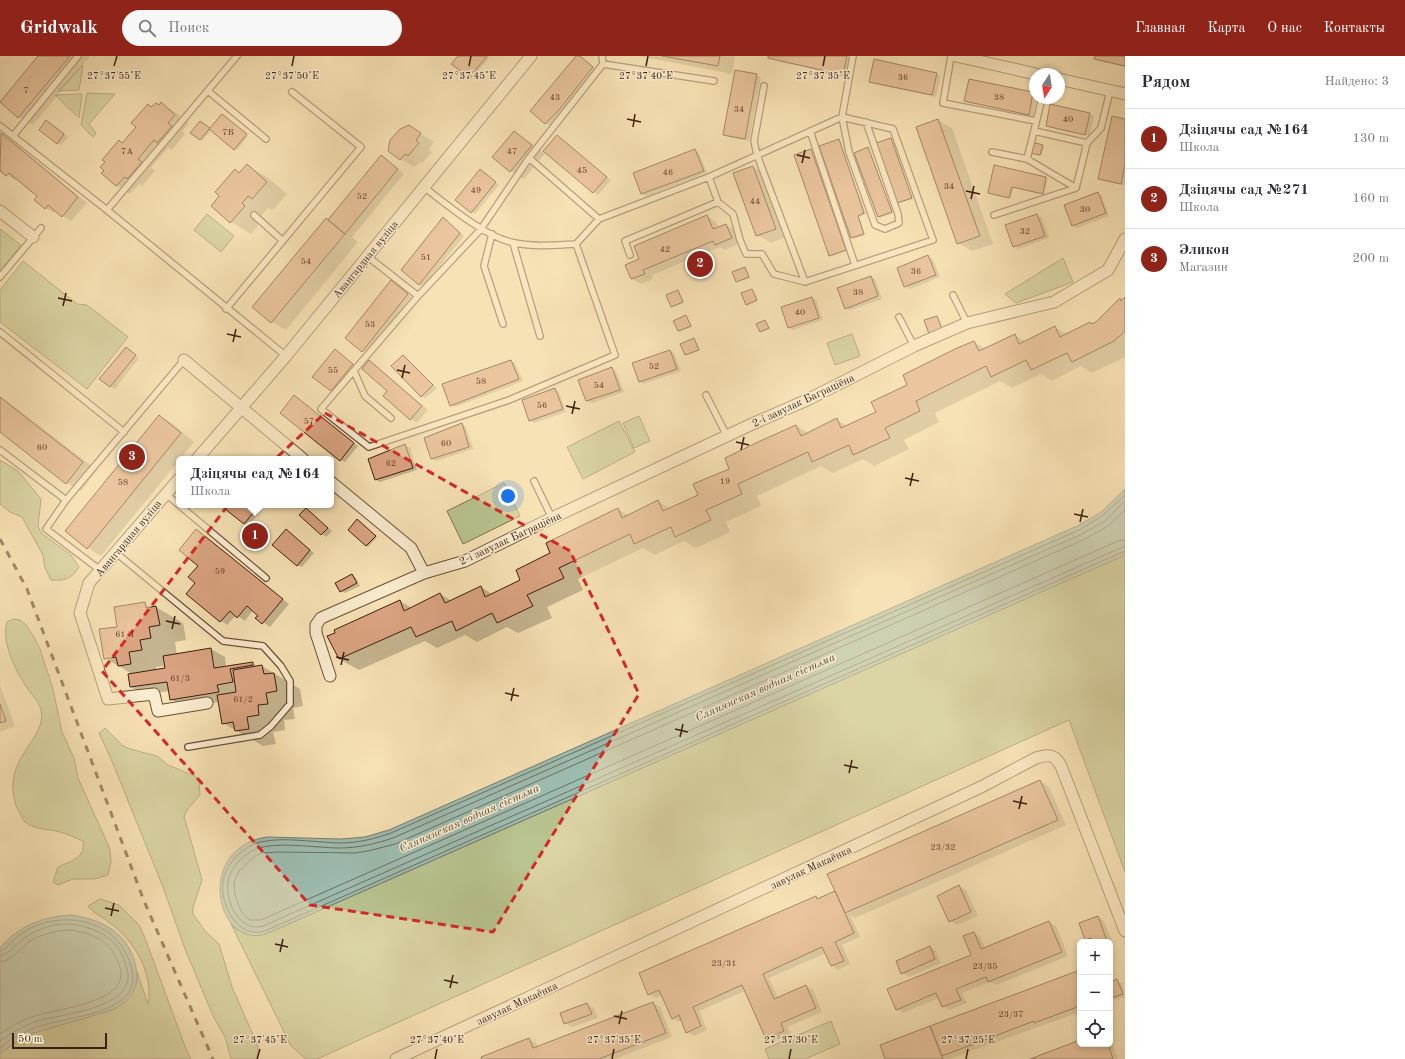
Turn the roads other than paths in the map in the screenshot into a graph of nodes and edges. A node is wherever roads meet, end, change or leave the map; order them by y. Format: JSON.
{"nodes":[{"id":1,"x":78,"y":56,"type":"edge"},
{"id":2,"x":236,"y":56,"type":"edge"},
{"id":3,"x":531,"y":56,"type":"edge"},
{"id":4,"x":602,"y":56,"type":"edge"},
{"id":5,"x":853,"y":56,"type":"edge"},
{"id":6,"x":951,"y":56,"type":"edge"},
{"id":7,"x":956,"y":56,"type":"edge"},
{"id":8,"x":603,"y":64,"type":"junction"},
{"id":9,"x":1029,"y":72,"type":"edge"},
{"id":10,"x":1065,"y":80,"type":"edge"},
{"id":11,"x":714,"y":81,"type":"dead end"},
{"id":12,"x":764,"y":86,"type":"dead end"},
{"id":13,"x":208,"y":91,"type":"junction"},
{"id":14,"x":1110,"y":91,"type":"junction"},
{"id":15,"x":292,"y":92,"type":"dead end"},
{"id":16,"x":1125,"y":94,"type":"edge"},
{"id":17,"x":1040,"y":104,"type":"edge"},
{"id":18,"x":842,"y":117,"type":"junction"},
{"id":19,"x":1036,"y":121,"type":"junction"},
{"id":20,"x":866,"y":122,"type":"junction"},
{"id":21,"x":0,"y":126,"type":"edge"},
{"id":22,"x":810,"y":131,"type":"junction"},
{"id":23,"x":1034,"y":131,"type":"junction"},
{"id":24,"x":13,"y":136,"type":"junction"},
{"id":25,"x":266,"y":139,"type":"dead end"},
{"id":26,"x":1087,"y":142,"type":"junction"},
{"id":27,"x":992,"y":152,"type":"dead end"},
{"id":28,"x":757,"y":155,"type":"junction"},
{"id":29,"x":529,"y":158,"type":"junction"},
{"id":30,"x":1028,"y":159,"type":"junction"},
{"id":31,"x":709,"y":176,"type":"junction"},
{"id":32,"x":424,"y":188,"type":"junction"},
{"id":33,"x":1076,"y":188,"type":"junction"},
{"id":34,"x":718,"y":202,"type":"junction"},
{"id":35,"x":107,"y":210,"type":"junction"},
{"id":36,"x":0,"y":211,"type":"edge"},
{"id":37,"x":254,"y":215,"type":"dead end"},
{"id":38,"x":994,"y":215,"type":"dead end"},
{"id":39,"x":599,"y":219,"type":"junction"},
{"id":40,"x":41,"y":228,"type":"dead end"},
{"id":41,"x":481,"y":229,"type":"junction"},
{"id":42,"x":492,"y":234,"type":"junction"},
{"id":43,"x":33,"y":237,"type":"junction"},
{"id":44,"x":1125,"y":239,"type":"edge"},
{"id":45,"x":283,"y":242,"type":"junction"},
{"id":46,"x":513,"y":243,"type":"junction"},
{"id":47,"x":576,"y":244,"type":"junction"},
{"id":48,"x":630,"y":255,"type":"dead end"},
{"id":49,"x":367,"y":256,"type":"junction"},
{"id":50,"x":855,"y":265,"type":"junction"},
{"id":51,"x":0,"y":277,"type":"edge"},
{"id":52,"x":805,"y":282,"type":"junction"},
{"id":53,"x":953,"y":295,"type":"dead end"},
{"id":54,"x":418,"y":296,"type":"junction"},
{"id":55,"x":226,"y":309,"type":"junction"},
{"id":56,"x":899,"y":317,"type":"dead end"},
{"id":57,"x":967,"y":323,"type":"junction"},
{"id":58,"x":503,"y":324,"type":"dead end"},
{"id":59,"x":0,"y":332,"type":"edge"},
{"id":60,"x":540,"y":336,"type":"dead end"},
{"id":61,"x":914,"y":346,"type":"junction"},
{"id":62,"x":286,"y":356,"type":"junction"},
{"id":63,"x":184,"y":360,"type":"joint"},
{"id":64,"x":354,"y":371,"type":"junction"},
{"id":65,"x":706,"y":395,"type":"dead end"},
{"id":66,"x":242,"y":408,"type":"junction"},
{"id":67,"x":391,"y":418,"type":"dead end"},
{"id":68,"x":124,"y":432,"type":"junction"},
{"id":69,"x":727,"y":436,"type":"junction"},
{"id":70,"x":0,"y":450,"type":"edge"},
{"id":71,"x":200,"y":456,"type":"edge"},
{"id":72,"x":299,"y":456,"type":"edge"},
{"id":73,"x":534,"y":481,"type":"dead end"},
{"id":74,"x":176,"y":482,"type":"edge"},
{"id":75,"x":334,"y":484,"type":"edge"},
{"id":76,"x":166,"y":493,"type":"junction"},
{"id":77,"x":66,"y":500,"type":"junction"},
{"id":78,"x":176,"y":502,"type":"edge"},
{"id":79,"x":183,"y":508,"type":"edge"},
{"id":80,"x":552,"y":518,"type":"junction"},
{"id":81,"x":115,"y":552,"type":"junction"},
{"id":82,"x":100,"y":570,"type":"junction"},
{"id":83,"x":424,"y":573,"type":"junction"},
{"id":84,"x":266,"y":578,"type":"dead end"},
{"id":85,"x":330,"y":676,"type":"dead end"},
{"id":86,"x":207,"y":703,"type":"dead end"},
{"id":87,"x":188,"y":746,"type":"dead end"},
{"id":88,"x":1125,"y":931,"type":"edge"},
{"id":89,"x":396,"y":1059,"type":"edge"}],
"edges":[{"from":1,"to":24,"type":"lane"},
{"from":2,"to":13,"type":"lane"},
{"from":3,"to":32,"type":"street","name":"Авангардная вуліца"},
{"from":4,"to":8,"type":"lane"},
{"from":5,"to":18,"type":"lane"},
{"from":6,"to":19,"type":"lane"},
{"from":7,"to":9,"type":"street"},
{"from":8,"to":11,"type":"lane"},
{"from":8,"to":29,"type":"lane"},
{"from":10,"to":14,"type":"street"},
{"from":12,"to":28,"type":"lane"},
{"from":13,"to":25,"type":"lane"},
{"from":13,"to":35,"type":"lane"},
{"from":14,"to":16,"type":"street"},
{"from":14,"to":26,"type":"lane"},
{"from":15,"to":45,"type":"lane"},
{"from":17,"to":19,"type":"lane"},
{"from":18,"to":20,"type":"lane"},
{"from":18,"to":20,"type":"lane"},
{"from":18,"to":22,"type":"lane"},
{"from":19,"to":23,"type":"lane"},
{"from":20,"to":50,"type":"lane"},
{"from":21,"to":24,"type":"lane"},
{"from":22,"to":28,"type":"lane"},
{"from":22,"to":50,"type":"lane"},
{"from":23,"to":26,"type":"lane"},
{"from":23,"to":30,"type":"lane"},
{"from":24,"to":35,"type":"lane"},
{"from":26,"to":33,"type":"lane"},
{"from":27,"to":30,"type":"lane"},
{"from":28,"to":31,"type":"lane"},
{"from":28,"to":52,"type":"lane"},
{"from":29,"to":39,"type":"lane"},
{"from":29,"to":41,"type":"lane"},
{"from":30,"to":33,"type":"lane"},
{"from":31,"to":34,"type":"lane"},
{"from":31,"to":39,"type":"lane"},
{"from":32,"to":41,"type":"lane"},
{"from":32,"to":49,"type":"street","name":"Авангардная вуліца"},
{"from":33,"to":38,"type":"lane"},
{"from":34,"to":48,"type":"lane"},
{"from":34,"to":52,"type":"lane"},
{"from":35,"to":55,"type":"lane"},
{"from":36,"to":43,"type":"street"},
{"from":37,"to":45,"type":"lane"},
{"from":39,"to":47,"type":"lane"},
{"from":40,"to":43,"type":"lane"},
{"from":41,"to":42,"type":"lane"},
{"from":41,"to":54,"type":"lane"},
{"from":42,"to":46,"type":"lane"},
{"from":42,"to":58,"type":"lane"},
{"from":43,"to":51,"type":"lane"},
{"from":44,"to":57,"type":"street","name":"2-і завулак Баграціёна"},
{"from":45,"to":55,"type":"lane"},
{"from":46,"to":47,"type":"lane"},
{"from":46,"to":60,"type":"lane"},
{"from":47,"to":64,"type":"lane"},
{"from":49,"to":54,"type":"lane"},
{"from":49,"to":62,"type":"street","name":"Авангардная вуліца"},
{"from":50,"to":52,"type":"lane"},
{"from":53,"to":57,"type":"lane"},
{"from":54,"to":64,"type":"lane"},
{"from":55,"to":62,"type":"lane"},
{"from":56,"to":61,"type":"lane"},
{"from":57,"to":61,"type":"street","name":"2-і завулак Баграціёна"},
{"from":59,"to":68,"type":"lane"},
{"from":61,"to":69,"type":"street","name":"2-і завулак Баграціёна"},
{"from":62,"to":66,"type":"street","name":"Авангардная вуліца"},
{"from":63,"to":66,"type":"street"},
{"from":63,"to":68,"type":"lane"},
{"from":64,"to":67,"type":"lane"},
{"from":65,"to":69,"type":"lane"},
{"from":66,"to":71,"type":"street","name":"Авангардная вуліца"},
{"from":66,"to":72,"type":"street"},
{"from":68,"to":77,"type":"lane"},
{"from":69,"to":80,"type":"street","name":"2-і завулак Баграціёна"},
{"from":70,"to":77,"type":"lane"},
{"from":73,"to":80,"type":"lane"},
{"from":74,"to":76,"type":"street","name":"Авангардная вуліца"},
{"from":75,"to":83,"type":"street"},
{"from":76,"to":78,"type":"lane"},
{"from":76,"to":81,"type":"street","name":"Авангардная вуліца"},
{"from":77,"to":82,"type":"lane"},
{"from":79,"to":84,"type":"lane"},
{"from":80,"to":83,"type":"street","name":"2-і завулак Баграціёна"},
{"from":81,"to":82,"type":"street","name":"Авангардная вуліца"},
{"from":81,"to":87,"type":"lane"},
{"from":82,"to":86,"type":"street","name":"Авангардная вуліца"},
{"from":83,"to":85,"type":"street","name":"2-і завулак Баграціёна"},
{"from":88,"to":89,"type":"street","name":"завулак Макаёнка"}]}
